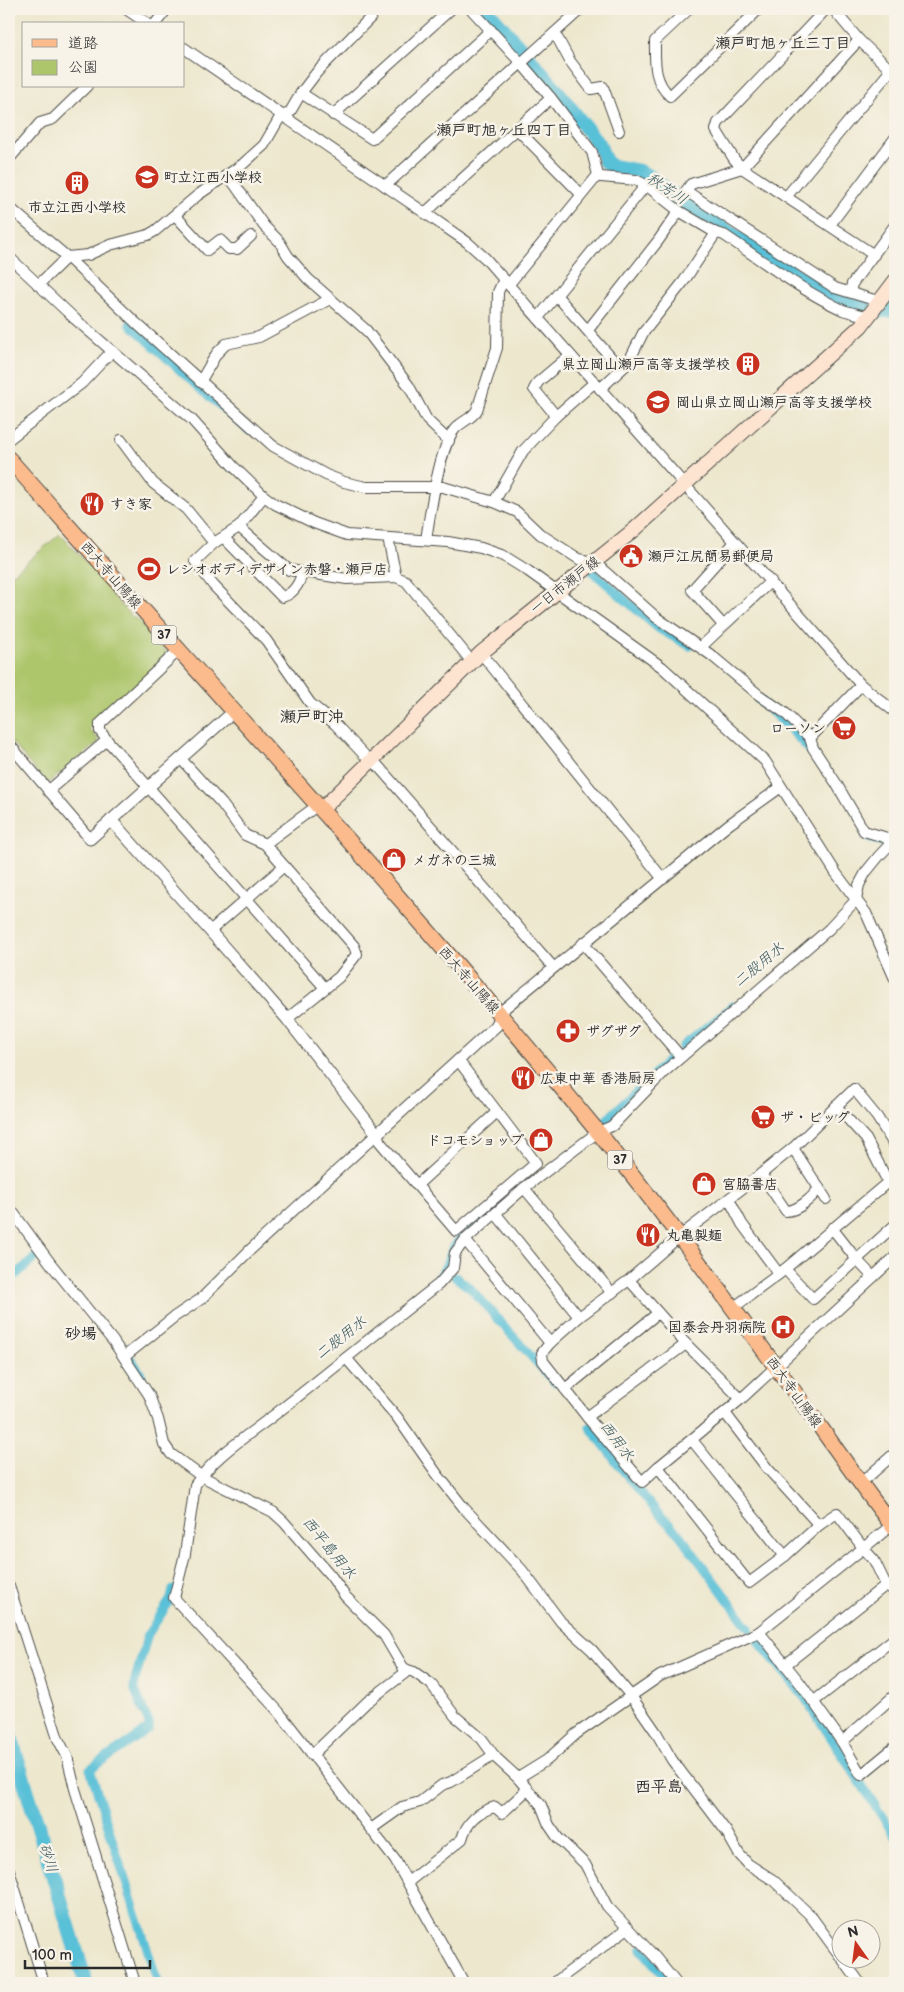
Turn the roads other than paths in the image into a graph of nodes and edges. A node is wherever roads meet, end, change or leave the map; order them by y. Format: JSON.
{"nodes":[{"id":1,"x":126,"y":9,"type":"edge"},
{"id":2,"x":167,"y":9,"type":"edge"},
{"id":3,"x":372,"y":9,"type":"edge"},
{"id":4,"x":387,"y":9,"type":"edge"},
{"id":5,"x":451,"y":9,"type":"edge"},
{"id":6,"x":470,"y":9,"type":"edge"},
{"id":7,"x":581,"y":9,"type":"edge"},
{"id":8,"x":689,"y":9,"type":"edge"},
{"id":9,"x":759,"y":9,"type":"edge"},
{"id":10,"x":826,"y":9,"type":"edge"},
{"id":11,"x":833,"y":9,"type":"edge"},
{"id":12,"x":142,"y":22,"type":"edge"},
{"id":13,"x":156,"y":22,"type":"edge"},
{"id":14,"x":492,"y":30,"type":"junction"},
{"id":15,"x":553,"y":35,"type":"junction"},
{"id":16,"x":859,"y":40,"type":"junction"},
{"id":17,"x":185,"y":49,"type":"edge"},
{"id":18,"x":527,"y":58,"type":"junction"},
{"id":19,"x":893,"y":72,"type":"edge"},
{"id":20,"x":85,"y":88,"type":"edge"},
{"id":21,"x":301,"y":93,"type":"junction"},
{"id":22,"x":551,"y":98,"type":"junction"},
{"id":23,"x":333,"y":115,"type":"junction"},
{"id":24,"x":285,"y":116,"type":"junction"},
{"id":25,"x":517,"y":129,"type":"junction"},
{"id":26,"x":619,"y":131,"type":"dead end"},
{"id":27,"x":895,"y":138,"type":"edge"},
{"id":28,"x":9,"y":159,"type":"edge"},
{"id":29,"x":742,"y":168,"type":"junction"},
{"id":30,"x":228,"y":175,"type":"junction"},
{"id":31,"x":598,"y":175,"type":"junction"},
{"id":32,"x":646,"y":185,"type":"junction"},
{"id":33,"x":385,"y":186,"type":"junction"},
{"id":34,"x":581,"y":194,"type":"junction"},
{"id":35,"x":786,"y":197,"type":"junction"},
{"id":36,"x":10,"y":211,"type":"edge"},
{"id":37,"x":678,"y":211,"type":"junction"},
{"id":38,"x":425,"y":213,"type":"junction"},
{"id":39,"x":175,"y":215,"type":"junction"},
{"id":40,"x":830,"y":225,"type":"junction"},
{"id":41,"x":895,"y":225,"type":"edge"},
{"id":42,"x":716,"y":233,"type":"junction"},
{"id":43,"x":251,"y":236,"type":"dead end"},
{"id":44,"x":874,"y":255,"type":"junction"},
{"id":45,"x":9,"y":257,"type":"edge"},
{"id":46,"x":67,"y":258,"type":"junction"},
{"id":47,"x":507,"y":282,"type":"junction"},
{"id":48,"x":38,"y":285,"type":"junction"},
{"id":49,"x":850,"y":292,"type":"junction"},
{"id":50,"x":557,"y":296,"type":"junction"},
{"id":51,"x":330,"y":299,"type":"junction"},
{"id":52,"x":882,"y":301,"type":"edge"},
{"id":53,"x":538,"y":318,"type":"junction"},
{"id":54,"x":588,"y":330,"type":"junction"},
{"id":55,"x":112,"y":351,"type":"junction"},
{"id":56,"x":570,"y":355,"type":"junction"},
{"id":57,"x":621,"y":369,"type":"junction"},
{"id":58,"x":200,"y":382,"type":"junction"},
{"id":59,"x":598,"y":386,"type":"junction"},
{"id":60,"x":556,"y":416,"type":"junction"},
{"id":61,"x":9,"y":440,"type":"edge"},
{"id":62,"x":121,"y":440,"type":"dead end"},
{"id":63,"x":448,"y":441,"type":"junction"},
{"id":64,"x":9,"y":459,"type":"edge"},
{"id":65,"x":684,"y":483,"type":"junction"},
{"id":66,"x":436,"y":486,"type":"junction"},
{"id":67,"x":264,"y":496,"type":"junction"},
{"id":68,"x":494,"y":502,"type":"junction"},
{"id":69,"x":239,"y":527,"type":"junction"},
{"id":70,"x":388,"y":538,"type":"junction"},
{"id":71,"x":426,"y":540,"type":"junction"},
{"id":72,"x":219,"y":541,"type":"junction"},
{"id":73,"x":735,"y":542,"type":"junction"},
{"id":74,"x":594,"y":562,"type":"junction"},
{"id":75,"x":302,"y":574,"type":"junction"},
{"id":76,"x":396,"y":577,"type":"junction"},
{"id":77,"x":770,"y":581,"type":"junction"},
{"id":78,"x":558,"y":592,"type":"junction"},
{"id":79,"x":723,"y":626,"type":"junction"},
{"id":80,"x":701,"y":647,"type":"junction"},
{"id":81,"x":178,"y":651,"type":"junction"},
{"id":82,"x":476,"y":658,"type":"junction"},
{"id":83,"x":861,"y":685,"type":"junction"},
{"id":84,"x":233,"y":712,"type":"junction"},
{"id":85,"x":895,"y":712,"type":"edge"},
{"id":86,"x":810,"y":738,"type":"junction"},
{"id":87,"x":107,"y":740,"type":"junction"},
{"id":88,"x":9,"y":744,"type":"edge"},
{"id":89,"x":181,"y":759,"type":"junction"},
{"id":90,"x":371,"y":760,"type":"junction"},
{"id":91,"x":781,"y":787,"type":"junction"},
{"id":92,"x":149,"y":788,"type":"junction"},
{"id":93,"x":48,"y":791,"type":"junction"},
{"id":94,"x":320,"y":807,"type":"junction"},
{"id":95,"x":111,"y":820,"type":"junction"},
{"id":96,"x":90,"y":839,"type":"joint"},
{"id":97,"x":894,"y":840,"type":"edge"},
{"id":98,"x":265,"y":844,"type":"junction"},
{"id":99,"x":284,"y":866,"type":"junction"},
{"id":100,"x":663,"y":879,"type":"junction"},
{"id":101,"x":247,"y":898,"type":"junction"},
{"id":102,"x":856,"y":900,"type":"junction"},
{"id":103,"x":210,"y":930,"type":"junction"},
{"id":104,"x":583,"y":943,"type":"junction"},
{"id":105,"x":553,"y":967,"type":"junction"},
{"id":106,"x":895,"y":979,"type":"edge"},
{"id":107,"x":325,"y":988,"type":"junction"},
{"id":108,"x":501,"y":1017,"type":"junction"},
{"id":109,"x":287,"y":1019,"type":"junction"},
{"id":110,"x":682,"y":1057,"type":"junction"},
{"id":111,"x":458,"y":1060,"type":"junction"},
{"id":112,"x":836,"y":1106,"type":"junction"},
{"id":113,"x":497,"y":1112,"type":"junction"},
{"id":114,"x":598,"y":1132,"type":"junction"},
{"id":115,"x":377,"y":1134,"type":"junction"},
{"id":116,"x":895,"y":1146,"type":"edge"},
{"id":117,"x":792,"y":1148,"type":"junction"},
{"id":118,"x":761,"y":1174,"type":"junction"},
{"id":119,"x":417,"y":1185,"type":"junction"},
{"id":120,"x":892,"y":1185,"type":"edge"},
{"id":121,"x":524,"y":1188,"type":"junction"},
{"id":122,"x":819,"y":1188,"type":"junction"},
{"id":123,"x":729,"y":1199,"type":"junction"},
{"id":124,"x":826,"y":1199,"type":"dead end"},
{"id":125,"x":9,"y":1207,"type":"edge"},
{"id":126,"x":496,"y":1214,"type":"junction"},
{"id":127,"x":895,"y":1225,"type":"edge"},
{"id":128,"x":832,"y":1228,"type":"junction"},
{"id":129,"x":680,"y":1236,"type":"junction"},
{"id":130,"x":466,"y":1240,"type":"junction"},
{"id":131,"x":895,"y":1257,"type":"edge"},
{"id":132,"x":857,"y":1260,"type":"junction"},
{"id":133,"x":782,"y":1271,"type":"junction"},
{"id":134,"x":873,"y":1277,"type":"junction"},
{"id":135,"x":629,"y":1280,"type":"junction"},
{"id":136,"x":612,"y":1293,"type":"junction"},
{"id":137,"x":733,"y":1308,"type":"junction"},
{"id":138,"x":658,"y":1313,"type":"junction"},
{"id":139,"x":579,"y":1317,"type":"junction"},
{"id":140,"x":550,"y":1343,"type":"junction"},
{"id":141,"x":686,"y":1344,"type":"junction"},
{"id":142,"x":124,"y":1357,"type":"junction"},
{"id":143,"x":346,"y":1358,"type":"junction"},
{"id":144,"x":776,"y":1367,"type":"junction"},
{"id":145,"x":564,"y":1389,"type":"junction"},
{"id":146,"x":741,"y":1399,"type":"junction"},
{"id":147,"x":725,"y":1413,"type":"junction"},
{"id":148,"x":586,"y":1417,"type":"junction"},
{"id":149,"x":692,"y":1440,"type":"junction"},
{"id":150,"x":895,"y":1453,"type":"edge"},
{"id":151,"x":658,"y":1467,"type":"junction"},
{"id":152,"x":201,"y":1476,"type":"junction"},
{"id":153,"x":861,"y":1483,"type":"junction"},
{"id":154,"x":818,"y":1525,"type":"junction"},
{"id":155,"x":893,"y":1527,"type":"edge"},
{"id":156,"x":864,"y":1549,"type":"junction"},
{"id":157,"x":785,"y":1556,"type":"junction"},
{"id":158,"x":886,"y":1585,"type":"junction"},
{"id":159,"x":9,"y":1586,"type":"edge"},
{"id":160,"x":895,"y":1591,"type":"edge"},
{"id":161,"x":759,"y":1632,"type":"junction"},
{"id":162,"x":895,"y":1638,"type":"edge"},
{"id":163,"x":785,"y":1666,"type":"junction"},
{"id":164,"x":406,"y":1669,"type":"junction"},
{"id":165,"x":895,"y":1695,"type":"edge"},
{"id":166,"x":630,"y":1696,"type":"junction"},
{"id":167,"x":812,"y":1702,"type":"junction"},
{"id":168,"x":842,"y":1742,"type":"junction"},
{"id":169,"x":895,"y":1748,"type":"edge"},
{"id":170,"x":312,"y":1755,"type":"junction"},
{"id":171,"x":494,"y":1755,"type":"junction"},
{"id":172,"x":518,"y":1778,"type":"junction"},
{"id":173,"x":527,"y":1790,"type":"junction"},
{"id":174,"x":371,"y":1829,"type":"junction"},
{"id":175,"x":9,"y":1870,"type":"edge"},
{"id":176,"x":408,"y":1882,"type":"junction"},
{"id":177,"x":628,"y":1928,"type":"junction"},
{"id":178,"x":44,"y":1983,"type":"edge"},
{"id":179,"x":135,"y":1983,"type":"edge"},
{"id":180,"x":464,"y":1983,"type":"edge"},
{"id":181,"x":554,"y":1983,"type":"edge"},
{"id":182,"x":676,"y":1983,"type":"edge"},
{"id":183,"x":860,"y":1983,"type":"edge"}],
"edges":[{"from":1,"to":12,"type":"street"},
{"from":2,"to":13,"type":"street"},
{"from":3,"to":4,"type":"street"},
{"from":3,"to":21,"type":"street"},
{"from":5,"to":23,"type":"street"},
{"from":6,"to":14,"type":"street"},
{"from":7,"to":15,"type":"street"},
{"from":8,"to":9,"type":"street"},
{"from":10,"to":29,"type":"street"},
{"from":11,"to":16,"type":"street"},
{"from":14,"to":18,"type":"street"},
{"from":14,"to":23,"type":"street"},
{"from":15,"to":18,"type":"street"},
{"from":15,"to":26,"type":"street"},
{"from":16,"to":19,"type":"street"},
{"from":16,"to":29,"type":"street"},
{"from":17,"to":24,"type":"street"},
{"from":18,"to":22,"type":"street"},
{"from":18,"to":33,"type":"street"},
{"from":19,"to":35,"type":"street"},
{"from":20,"to":28,"type":"street"},
{"from":21,"to":23,"type":"street"},
{"from":21,"to":24,"type":"street"},
{"from":22,"to":25,"type":"street"},
{"from":22,"to":31,"type":"street"},
{"from":24,"to":30,"type":"street"},
{"from":24,"to":33,"type":"street"},
{"from":25,"to":34,"type":"street"},
{"from":25,"to":38,"type":"street"},
{"from":27,"to":40,"type":"street"},
{"from":29,"to":35,"type":"street"},
{"from":29,"to":49,"type":"street"},
{"from":30,"to":39,"type":"street"},
{"from":30,"to":51,"type":"street"},
{"from":31,"to":32,"type":"street"},
{"from":31,"to":34,"type":"street"},
{"from":32,"to":37,"type":"street"},
{"from":32,"to":50,"type":"street"},
{"from":33,"to":38,"type":"street"},
{"from":34,"to":47,"type":"street"},
{"from":35,"to":40,"type":"street"},
{"from":36,"to":46,"type":"street"},
{"from":37,"to":42,"type":"street"},
{"from":37,"to":54,"type":"street"},
{"from":38,"to":47,"type":"street"},
{"from":39,"to":43,"type":"street"},
{"from":39,"to":46,"type":"street"},
{"from":40,"to":44,"type":"street"},
{"from":41,"to":44,"type":"street"},
{"from":42,"to":52,"type":"street"},
{"from":42,"to":57,"type":"street"},
{"from":44,"to":49,"type":"street"},
{"from":45,"to":48,"type":"street"},
{"from":46,"to":48,"type":"street"},
{"from":46,"to":58,"type":"street"},
{"from":47,"to":53,"type":"street"},
{"from":47,"to":63,"type":"street"},
{"from":48,"to":55,"type":"street"},
{"from":49,"to":52,"type":"street"},
{"from":50,"to":53,"type":"street"},
{"from":50,"to":54,"type":"street"},
{"from":51,"to":58,"type":"street"},
{"from":51,"to":63,"type":"street"},
{"from":52,"to":65,"type":"main road","name":"一日市瀬戸線"},
{"from":53,"to":56,"type":"street"},
{"from":54,"to":57,"type":"street"},
{"from":55,"to":61,"type":"street"},
{"from":55,"to":67,"type":"street"},
{"from":56,"to":59,"type":"street"},
{"from":56,"to":60,"type":"street"},
{"from":57,"to":59,"type":"street"},
{"from":58,"to":66,"type":"street"},
{"from":59,"to":60,"type":"street"},
{"from":59,"to":65,"type":"street"},
{"from":60,"to":68,"type":"street"},
{"from":62,"to":72,"type":"street"},
{"from":63,"to":66,"type":"street"},
{"from":64,"to":81,"type":"main road","name":"西大寺山陽線","number":"37"},
{"from":65,"to":73,"type":"street"},
{"from":65,"to":74,"type":"main road","name":"一日市瀬戸線"},
{"from":66,"to":68,"type":"street"},
{"from":66,"to":71,"type":"street"},
{"from":67,"to":69,"type":"street"},
{"from":67,"to":70,"type":"street"},
{"from":68,"to":74,"type":"street"},
{"from":69,"to":72,"type":"street"},
{"from":69,"to":75,"type":"street"},
{"from":70,"to":71,"type":"street"},
{"from":70,"to":76,"type":"street"},
{"from":71,"to":78,"type":"street"},
{"from":72,"to":75,"type":"street"},
{"from":72,"to":90,"type":"street"},
{"from":73,"to":77,"type":"street"},
{"from":73,"to":79,"type":"street"},
{"from":74,"to":78,"type":"main road","name":"一日市瀬戸線"},
{"from":74,"to":80,"type":"street"},
{"from":75,"to":76,"type":"street"},
{"from":76,"to":82,"type":"street"},
{"from":77,"to":79,"type":"street"},
{"from":77,"to":83,"type":"street"},
{"from":78,"to":82,"type":"main road","name":"一日市瀬戸線"},
{"from":78,"to":91,"type":"street"},
{"from":79,"to":80,"type":"street"},
{"from":80,"to":86,"type":"street"},
{"from":81,"to":84,"type":"main road","name":"西大寺山陽線","number":"37"},
{"from":81,"to":87,"type":"street"},
{"from":82,"to":90,"type":"main road","name":"一日市瀬戸線"},
{"from":82,"to":100,"type":"street"},
{"from":83,"to":85,"type":"street"},
{"from":83,"to":86,"type":"street"},
{"from":84,"to":89,"type":"street"},
{"from":84,"to":94,"type":"main road","name":"西大寺山陽線","number":"37"},
{"from":86,"to":97,"type":"street"},
{"from":87,"to":92,"type":"street"},
{"from":87,"to":93,"type":"street"},
{"from":88,"to":93,"type":"street"},
{"from":89,"to":92,"type":"street"},
{"from":89,"to":98,"type":"street"},
{"from":90,"to":94,"type":"main road","name":"一日市瀬戸線"},
{"from":90,"to":105,"type":"street"},
{"from":91,"to":100,"type":"street"},
{"from":91,"to":102,"type":"street"},
{"from":92,"to":95,"type":"street"},
{"from":92,"to":101,"type":"street"},
{"from":93,"to":96,"type":"street"},
{"from":94,"to":98,"type":"street"},
{"from":94,"to":108,"type":"main road","name":"西大寺山陽線","number":"37"},
{"from":95,"to":96,"type":"street"},
{"from":95,"to":103,"type":"street"},
{"from":97,"to":102,"type":"street"},
{"from":98,"to":99,"type":"street"},
{"from":99,"to":101,"type":"street"},
{"from":99,"to":107,"type":"street"},
{"from":100,"to":104,"type":"street"},
{"from":101,"to":103,"type":"street"},
{"from":101,"to":107,"type":"street"},
{"from":102,"to":106,"type":"street"},
{"from":102,"to":110,"type":"street"},
{"from":103,"to":109,"type":"street"},
{"from":104,"to":105,"type":"street"},
{"from":104,"to":110,"type":"street"},
{"from":105,"to":108,"type":"street"},
{"from":107,"to":109,"type":"street"},
{"from":108,"to":111,"type":"street"},
{"from":108,"to":114,"type":"main road","name":"西大寺山陽線","number":"37"},
{"from":109,"to":115,"type":"street"},
{"from":110,"to":114,"type":"street"},
{"from":111,"to":113,"type":"street"},
{"from":111,"to":115,"type":"street"},
{"from":112,"to":116,"type":"street"},
{"from":112,"to":117,"type":"street"},
{"from":112,"to":120,"type":"street"},
{"from":113,"to":119,"type":"street"},
{"from":113,"to":119,"type":"street"},
{"from":114,"to":121,"type":"street"},
{"from":114,"to":129,"type":"main road","name":"西大寺山陽線","number":"37"},
{"from":115,"to":119,"type":"street"},
{"from":115,"to":142,"type":"street"},
{"from":117,"to":118,"type":"street"},
{"from":117,"to":122,"type":"street"},
{"from":118,"to":122,"type":"street"},
{"from":118,"to":123,"type":"street"},
{"from":120,"to":128,"type":"street"},
{"from":121,"to":126,"type":"street"},
{"from":121,"to":136,"type":"street"},
{"from":122,"to":124,"type":"street"},
{"from":123,"to":129,"type":"street"},
{"from":123,"to":133,"type":"street"},
{"from":125,"to":142,"type":"street"},
{"from":126,"to":130,"type":"street"},
{"from":126,"to":139,"type":"street"},
{"from":127,"to":132,"type":"street"},
{"from":128,"to":132,"type":"street"},
{"from":128,"to":133,"type":"street"},
{"from":129,"to":135,"type":"street"},
{"from":129,"to":137,"type":"main road","name":"西大寺山陽線","number":"37"},
{"from":130,"to":140,"type":"street"},
{"from":130,"to":143,"type":"street"},
{"from":131,"to":134,"type":"street"},
{"from":132,"to":133,"type":"street"},
{"from":132,"to":134,"type":"street"},
{"from":133,"to":137,"type":"street"},
{"from":134,"to":144,"type":"street"},
{"from":135,"to":136,"type":"street"},
{"from":135,"to":138,"type":"street"},
{"from":136,"to":139,"type":"street"},
{"from":137,"to":144,"type":"main road","name":"西大寺山陽線","number":"37"},
{"from":138,"to":141,"type":"street"},
{"from":138,"to":145,"type":"street"},
{"from":139,"to":140,"type":"street"},
{"from":140,"to":145,"type":"street"},
{"from":141,"to":146,"type":"street"},
{"from":141,"to":148,"type":"street"},
{"from":142,"to":152,"type":"street"},
{"from":143,"to":152,"type":"street"},
{"from":143,"to":166,"type":"street"},
{"from":144,"to":146,"type":"street"},
{"from":144,"to":153,"type":"main road","name":"西大寺山陽線","number":"37"},
{"from":145,"to":148,"type":"street"},
{"from":146,"to":147,"type":"street"},
{"from":147,"to":149,"type":"street"},
{"from":147,"to":154,"type":"street"},
{"from":148,"to":151,"type":"street"},
{"from":149,"to":151,"type":"street"},
{"from":149,"to":157,"type":"street"},
{"from":150,"to":153,"type":"street"},
{"from":151,"to":157,"type":"street"},
{"from":152,"to":164,"type":"street"},
{"from":152,"to":170,"type":"street"},
{"from":153,"to":155,"type":"main road","name":"西大寺山陽線","number":"37"},
{"from":154,"to":156,"type":"street"},
{"from":154,"to":157,"type":"street"},
{"from":155,"to":156,"type":"street"},
{"from":156,"to":158,"type":"street"},
{"from":156,"to":161,"type":"street"},
{"from":158,"to":160,"type":"street"},
{"from":158,"to":163,"type":"street"},
{"from":159,"to":179,"type":"street"},
{"from":161,"to":163,"type":"street"},
{"from":161,"to":166,"type":"street"},
{"from":162,"to":167,"type":"street"},
{"from":163,"to":167,"type":"street"},
{"from":164,"to":170,"type":"street"},
{"from":164,"to":171,"type":"street"},
{"from":165,"to":168,"type":"street"},
{"from":166,"to":172,"type":"street"},
{"from":166,"to":183,"type":"street"},
{"from":167,"to":168,"type":"street"},
{"from":168,"to":169,"type":"street"},
{"from":170,"to":174,"type":"street"},
{"from":171,"to":172,"type":"street"},
{"from":171,"to":174,"type":"street"},
{"from":172,"to":173,"type":"street"},
{"from":173,"to":176,"type":"street"},
{"from":173,"to":177,"type":"street"},
{"from":174,"to":176,"type":"street"},
{"from":175,"to":178,"type":"street"},
{"from":176,"to":180,"type":"street"},
{"from":177,"to":181,"type":"street"},
{"from":177,"to":182,"type":"street"}]}
